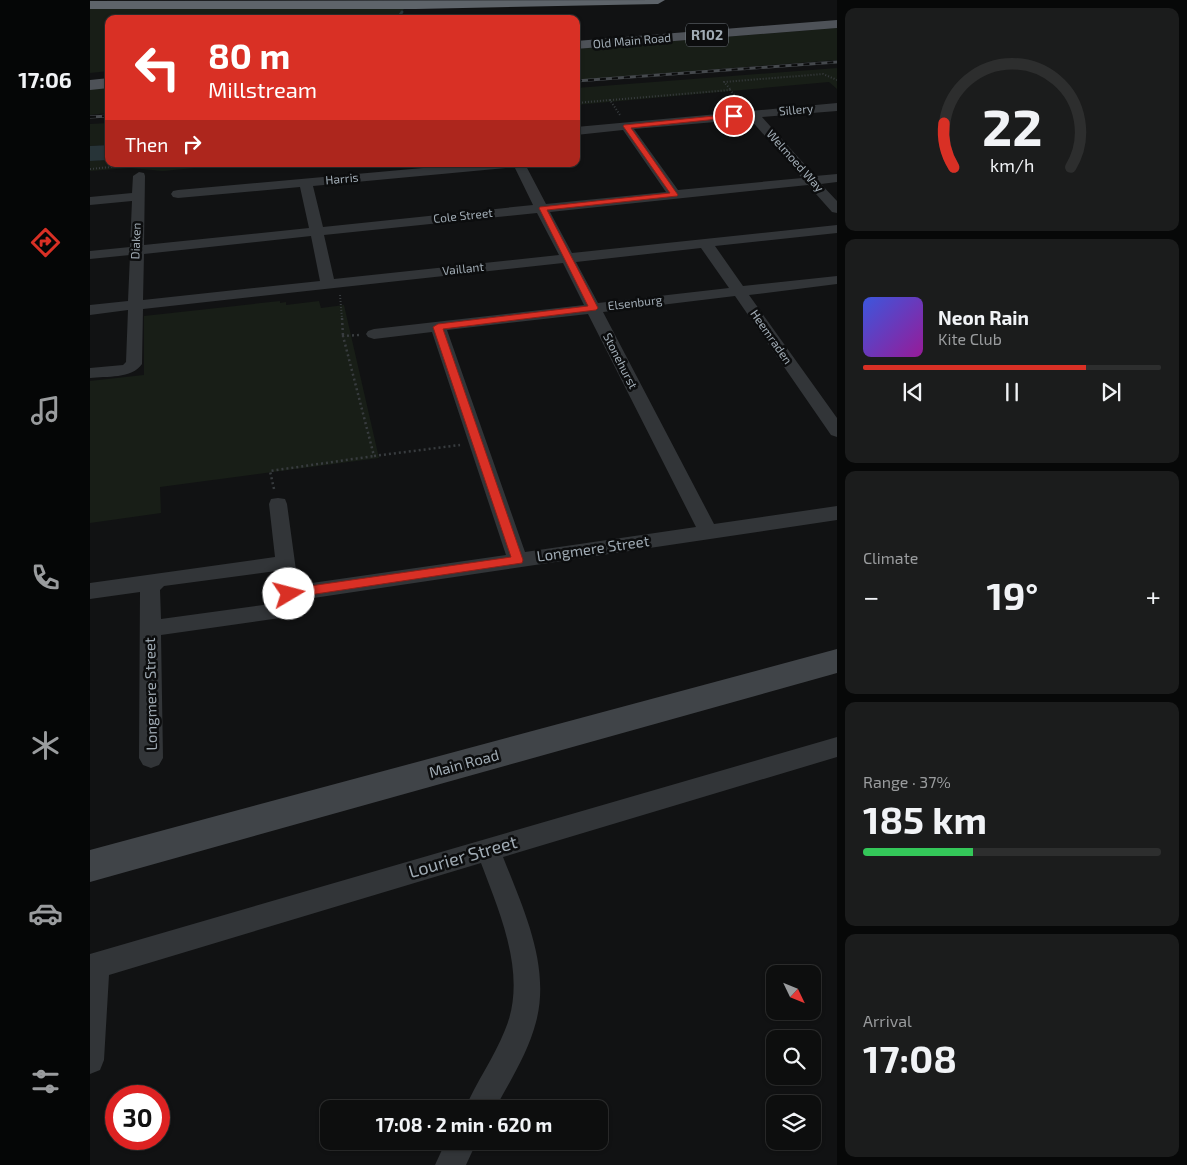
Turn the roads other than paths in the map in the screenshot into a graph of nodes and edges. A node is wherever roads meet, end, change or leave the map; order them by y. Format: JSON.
{"nodes":[{"id":1,"x":658,"y":0,"type":"edge"},
{"id":2,"x":90,"y":5,"type":"edge"},
{"id":3,"x":837,"y":17,"type":"edge"},
{"id":4,"x":837,"y":24,"type":"edge"},
{"id":5,"x":580,"y":38,"type":"edge"},
{"id":6,"x":580,"y":45,"type":"edge"},
{"id":7,"x":105,"y":76,"type":"edge"},
{"id":8,"x":90,"y":77,"type":"edge"},
{"id":9,"x":105,"y":83,"type":"edge"},
{"id":10,"x":90,"y":85,"type":"edge"},
{"id":11,"x":837,"y":107,"type":"edge"},
{"id":12,"x":752,"y":114,"type":"junction"},
{"id":13,"x":626,"y":126,"type":"junction"},
{"id":14,"x":580,"y":130,"type":"edge"},
{"id":15,"x":473,"y":167,"type":"edge"},
{"id":16,"x":522,"y":167,"type":"edge"},
{"id":17,"x":138,"y":176,"type":"dead end"},
{"id":18,"x":837,"y":178,"type":"edge"},
{"id":19,"x":812,"y":181,"type":"junction"},
{"id":20,"x":306,"y":182,"type":"junction"},
{"id":21,"x":178,"y":194,"type":"dead end"},
{"id":22,"x":674,"y":195,"type":"junction"},
{"id":23,"x":138,"y":196,"type":"junction"},
{"id":24,"x":90,"y":201,"type":"edge"},
{"id":25,"x":542,"y":208,"type":"junction"},
{"id":26,"x":837,"y":209,"type":"edge"},
{"id":27,"x":837,"y":229,"type":"edge"},
{"id":28,"x":316,"y":231,"type":"junction"},
{"id":29,"x":705,"y":243,"type":"junction"},
{"id":30,"x":136,"y":250,"type":"junction"},
{"id":31,"x":90,"y":255,"type":"edge"},
{"id":32,"x":567,"y":258,"type":"junction"},
{"id":33,"x":837,"y":280,"type":"edge"},
{"id":34,"x":333,"y":283,"type":"junction"},
{"id":35,"x":739,"y":291,"type":"junction"},
{"id":36,"x":135,"y":306,"type":"junction"},
{"id":37,"x":593,"y":308,"type":"junction"},
{"id":38,"x":90,"y":310,"type":"edge"},
{"id":39,"x":438,"y":327,"type":"junction"},
{"id":40,"x":374,"y":334,"type":"road end"},
{"id":41,"x":90,"y":374,"type":"edge"},
{"id":42,"x":837,"y":431,"type":"edge"},
{"id":43,"x":278,"y":504,"type":"road end"},
{"id":44,"x":837,"y":513,"type":"edge"},
{"id":45,"x":708,"y":532,"type":"junction"},
{"id":46,"x":518,"y":560,"type":"junction"},
{"id":47,"x":284,"y":562,"type":"junction"},
{"id":48,"x":153,"y":583,"type":"junction"},
{"id":49,"x":90,"y":591,"type":"edge"},
{"id":50,"x":289,"y":594,"type":"junction"},
{"id":51,"x":150,"y":629,"type":"junction"},
{"id":52,"x":837,"y":661,"type":"edge"},
{"id":53,"x":837,"y":747,"type":"edge"},
{"id":54,"x":151,"y":758,"type":"dead end"},
{"id":55,"x":488,"y":850,"type":"junction"},
{"id":56,"x":90,"y":866,"type":"edge"},
{"id":57,"x":93,"y":966,"type":"edge"},
{"id":58,"x":90,"y":1060,"type":"edge"},
{"id":59,"x":484,"y":1100,"type":"edge"},
{"id":60,"x":458,"y":1150,"type":"edge"},
{"id":61,"x":450,"y":1165,"type":"edge"}],
"edges":[{"from":1,"to":2,"type":"highway"},
{"from":3,"to":5,"type":"main road","name":"Old Main Road","number":"R102"},
{"from":4,"to":6,"type":"main road","name":"Old Main Road","number":"R102"},
{"from":7,"to":8,"type":"main road"},
{"from":9,"to":10,"type":"main road"},
{"from":11,"to":12,"type":"street","name":"Sillery"},
{"from":12,"to":13,"type":"street","name":"Sillery"},
{"from":12,"to":19,"type":"street","name":"Welmoed Way"},
{"from":13,"to":14,"type":"street","name":"Sillery"},
{"from":13,"to":22,"type":"street"},
{"from":15,"to":20,"type":"street","name":"Harris"},
{"from":16,"to":25,"type":"street","name":"Stonehurst"},
{"from":17,"to":23,"type":"street","name":"Diaken"},
{"from":18,"to":19,"type":"street","name":"Cole Street"},
{"from":19,"to":22,"type":"street","name":"Cole Street"},
{"from":19,"to":26,"type":"street","name":"Welmoed Way"},
{"from":20,"to":21,"type":"street","name":"Harris"},
{"from":20,"to":28,"type":"street"},
{"from":22,"to":25,"type":"street","name":"Cole Street"},
{"from":23,"to":24,"type":"street"},
{"from":23,"to":30,"type":"street","name":"Diaken"},
{"from":25,"to":28,"type":"street","name":"Cole Street"},
{"from":25,"to":32,"type":"street","name":"Stonehurst"},
{"from":27,"to":29,"type":"street","name":"Vaillant"},
{"from":28,"to":30,"type":"street","name":"Cole Street"},
{"from":28,"to":34,"type":"street"},
{"from":29,"to":32,"type":"street","name":"Vaillant"},
{"from":29,"to":35,"type":"street","name":"Heemraden"},
{"from":30,"to":31,"type":"street","name":"Cole Street"},
{"from":30,"to":36,"type":"street","name":"Diaken"},
{"from":32,"to":34,"type":"street","name":"Vaillant"},
{"from":32,"to":37,"type":"street","name":"Stonehurst"},
{"from":33,"to":35,"type":"street","name":"Elsenburg"},
{"from":34,"to":36,"type":"street","name":"Vaillant"},
{"from":35,"to":37,"type":"street","name":"Elsenburg"},
{"from":35,"to":42,"type":"street","name":"Heemraden"},
{"from":36,"to":38,"type":"street","name":"Vaillant"},
{"from":36,"to":41,"type":"street","name":"Diaken"},
{"from":37,"to":39,"type":"street","name":"Elsenburg"},
{"from":37,"to":45,"type":"street","name":"Stonehurst"},
{"from":39,"to":40,"type":"street","name":"Elsenburg"},
{"from":39,"to":46,"type":"street"},
{"from":43,"to":47,"type":"street"},
{"from":44,"to":45,"type":"street","name":"Longmere Street"},
{"from":45,"to":46,"type":"street","name":"Longmere Street"},
{"from":46,"to":50,"type":"street","name":"Longmere Street"},
{"from":47,"to":48,"type":"street"},
{"from":47,"to":50,"type":"street"},
{"from":48,"to":49,"type":"street"},
{"from":48,"to":51,"type":"street","name":"Longmere Street"},
{"from":50,"to":51,"type":"street","name":"Longmere Street"},
{"from":51,"to":54,"type":"street","name":"Longmere Street"},
{"from":52,"to":56,"type":"main road","name":"Main Road"},
{"from":53,"to":55,"type":"street","name":"Lourier Street"},
{"from":55,"to":57,"type":"street","name":"Lourier Street"},
{"from":55,"to":59,"type":"street"},
{"from":57,"to":58,"type":"street"},
{"from":60,"to":61,"type":"street"}]}
